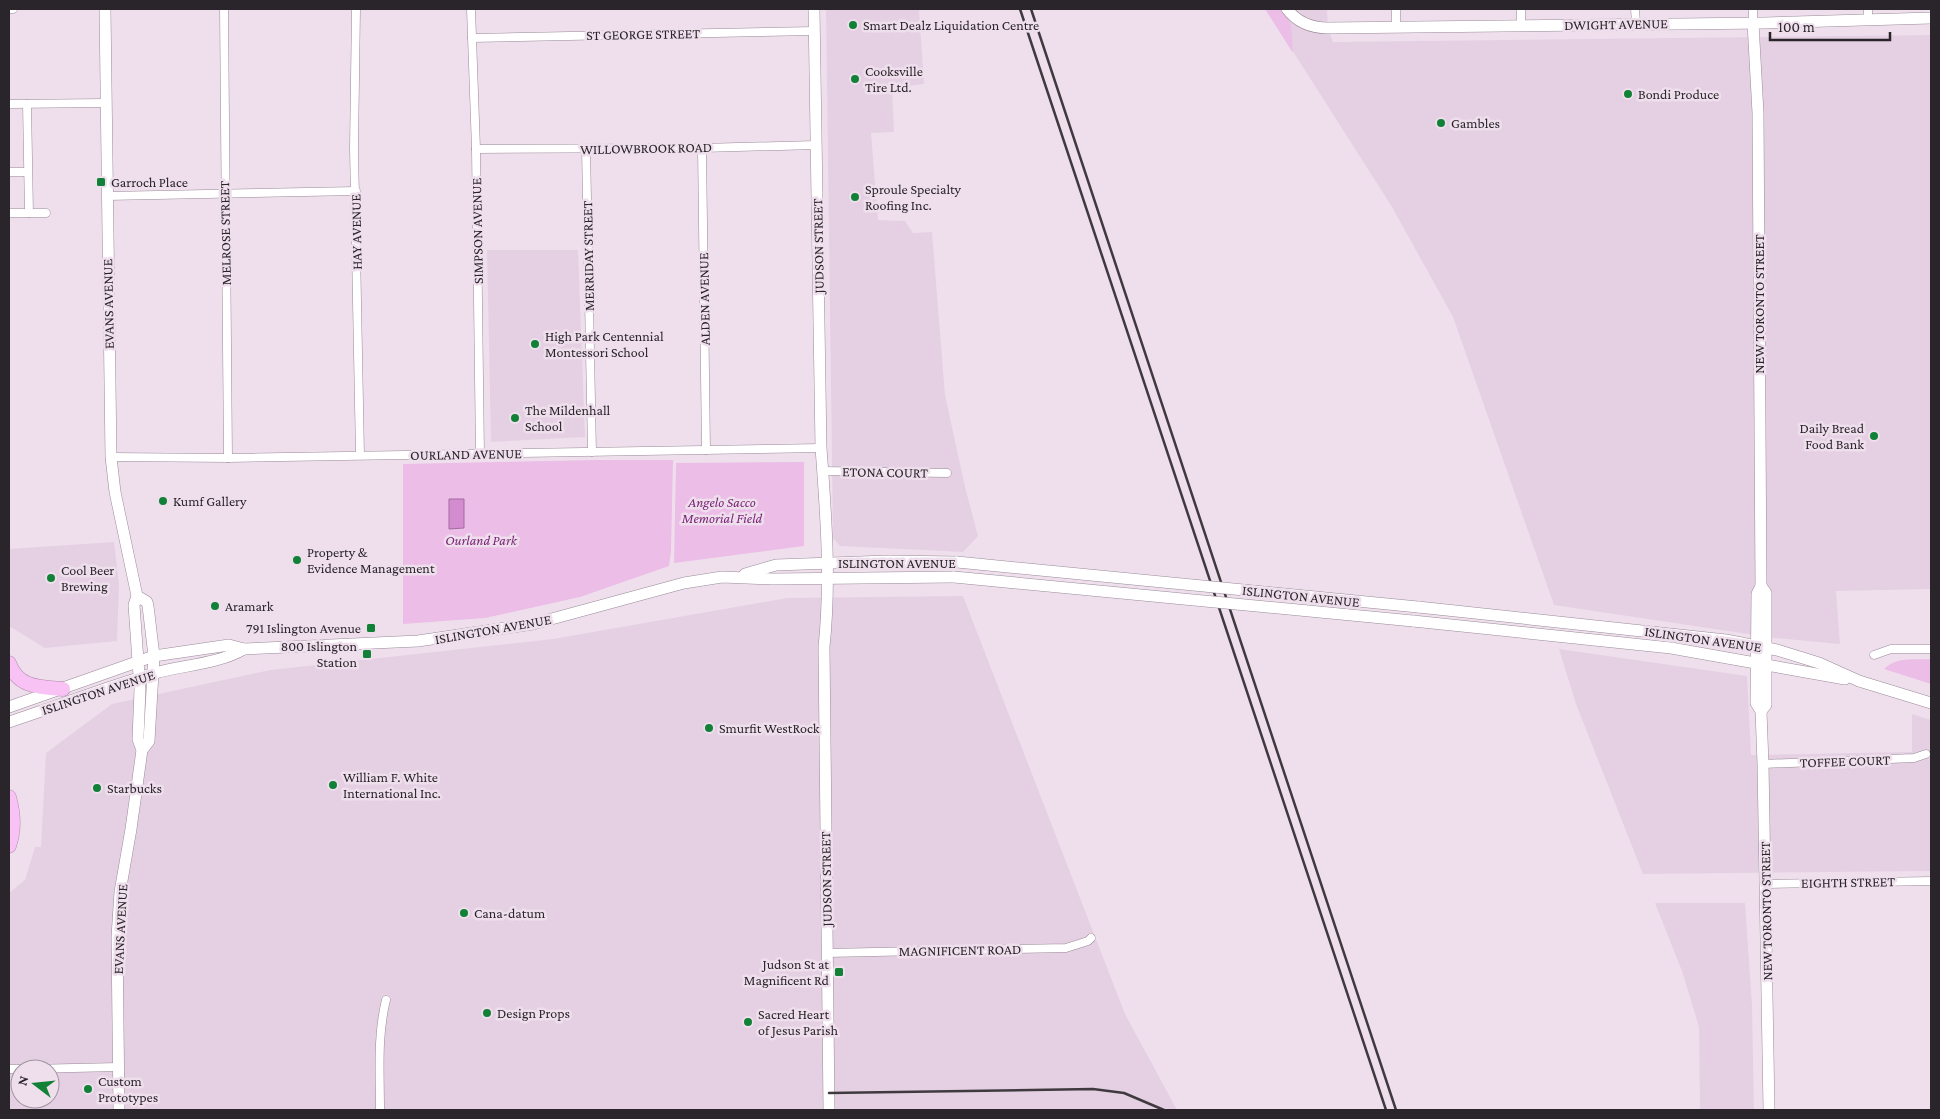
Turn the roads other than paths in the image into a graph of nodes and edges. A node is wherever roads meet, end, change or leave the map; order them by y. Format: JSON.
{"nodes":[{"id":1,"x":9,"y":9,"type":"edge"},
{"id":2,"x":13,"y":9,"type":"edge"},
{"id":3,"x":105,"y":9,"type":"edge"},
{"id":4,"x":224,"y":9,"type":"edge"},
{"id":5,"x":356,"y":9,"type":"edge"},
{"id":6,"x":471,"y":9,"type":"edge"},
{"id":7,"x":814,"y":9,"type":"edge"},
{"id":8,"x":1287,"y":9,"type":"edge"},
{"id":9,"x":1396,"y":9,"type":"edge"},
{"id":10,"x":1521,"y":9,"type":"edge"},
{"id":11,"x":1636,"y":9,"type":"edge"},
{"id":12,"x":1753,"y":9,"type":"edge"},
{"id":13,"x":1868,"y":14,"type":"edge"},
{"id":14,"x":1931,"y":18,"type":"edge"},
{"id":15,"x":1754,"y":22,"type":"junction"},
{"id":16,"x":1636,"y":23,"type":"junction"},
{"id":17,"x":1520,"y":25,"type":"junction"},
{"id":18,"x":1396,"y":27,"type":"junction"},
{"id":19,"x":814,"y":31,"type":"junction"},
{"id":20,"x":472,"y":38,"type":"junction"},
{"id":21,"x":106,"y":103,"type":"junction"},
{"id":22,"x":9,"y":104,"type":"edge"},
{"id":23,"x":27,"y":104,"type":"junction"},
{"id":24,"x":816,"y":145,"type":"junction"},
{"id":25,"x":702,"y":148,"type":"junction"},
{"id":26,"x":586,"y":149,"type":"junction"},
{"id":27,"x":476,"y":150,"type":"junction"},
{"id":28,"x":9,"y":172,"type":"edge"},
{"id":29,"x":27,"y":172,"type":"junction"},
{"id":30,"x":356,"y":191,"type":"junction"},
{"id":31,"x":225,"y":194,"type":"junction"},
{"id":32,"x":107,"y":196,"type":"junction"},
{"id":33,"x":9,"y":213,"type":"edge"},
{"id":34,"x":29,"y":213,"type":"junction"},
{"id":35,"x":46,"y":213,"type":"dead end"},
{"id":36,"x":821,"y":448,"type":"junction"},
{"id":37,"x":706,"y":450,"type":"junction"},
{"id":38,"x":592,"y":452,"type":"junction"},
{"id":39,"x":480,"y":454,"type":"junction"},
{"id":40,"x":360,"y":455,"type":"junction"},
{"id":41,"x":110,"y":457,"type":"junction"},
{"id":42,"x":228,"y":458,"type":"junction"},
{"id":43,"x":947,"y":473,"type":"dead end"},
{"id":44,"x":823,"y":477,"type":"junction"},
{"id":45,"x":823,"y":564,"type":"junction"},
{"id":46,"x":736,"y":576,"type":"junction"},
{"id":47,"x":823,"y":577,"type":"junction"},
{"id":48,"x":137,"y":596,"type":"junction"},
{"id":49,"x":1761,"y":647,"type":"junction"},
{"id":50,"x":1931,"y":649,"type":"edge"},
{"id":51,"x":244,"y":650,"type":"junction"},
{"id":52,"x":1874,"y":655,"type":"dead end"},
{"id":53,"x":154,"y":656,"type":"junction"},
{"id":54,"x":138,"y":661,"type":"junction"},
{"id":55,"x":9,"y":663,"type":"edge"},
{"id":56,"x":1761,"y":663,"type":"junction"},
{"id":57,"x":154,"y":674,"type":"junction"},
{"id":58,"x":139,"y":678,"type":"junction"},
{"id":59,"x":1859,"y":681,"type":"junction"},
{"id":60,"x":63,"y":688,"type":"junction"},
{"id":61,"x":1931,"y":704,"type":"edge"},
{"id":62,"x":9,"y":707,"type":"edge"},
{"id":63,"x":9,"y":722,"type":"edge"},
{"id":64,"x":142,"y":750,"type":"junction"},
{"id":65,"x":1926,"y":754,"type":"dead end"},
{"id":66,"x":1763,"y":764,"type":"junction"},
{"id":67,"x":9,"y":797,"type":"edge"},
{"id":68,"x":9,"y":846,"type":"edge"},
{"id":69,"x":1931,"y":881,"type":"edge"},
{"id":70,"x":1765,"y":884,"type":"junction"},
{"id":71,"x":1091,"y":938,"type":"dead end"},
{"id":72,"x":827,"y":953,"type":"junction"},
{"id":73,"x":386,"y":1000,"type":"dead end"},
{"id":74,"x":118,"y":1067,"type":"junction"},
{"id":75,"x":60,"y":1068,"type":"edge"},
{"id":76,"x":118,"y":1110,"type":"edge"},
{"id":77,"x":380,"y":1110,"type":"edge"},
{"id":78,"x":829,"y":1110,"type":"edge"},
{"id":79,"x":1769,"y":1110,"type":"edge"}],
"edges":[{"from":1,"to":2,"type":"street"},
{"from":3,"to":21,"type":"main road","name":"EVANS AVENUE"},
{"from":4,"to":31,"type":"street","name":"MELROSE STREET"},
{"from":5,"to":30,"type":"street","name":"HAY AVENUE"},
{"from":6,"to":20,"type":"street","name":"SIMPSON AVENUE"},
{"from":7,"to":19,"type":"main road","name":"JUDSON STREET"},
{"from":8,"to":18,"type":"main road","name":"DWIGHT AVENUE"},
{"from":9,"to":18,"type":"street"},
{"from":10,"to":17,"type":"street"},
{"from":11,"to":16,"type":"street"},
{"from":12,"to":15,"type":"street"},
{"from":13,"to":14,"type":"main road","name":"DWIGHT AVENUE"},
{"from":13,"to":15,"type":"main road","name":"DWIGHT AVENUE"},
{"from":15,"to":16,"type":"main road","name":"DWIGHT AVENUE"},
{"from":15,"to":49,"type":"main road","name":"NEW TORONTO STREET"},
{"from":16,"to":17,"type":"main road","name":"DWIGHT AVENUE"},
{"from":17,"to":18,"type":"main road","name":"DWIGHT AVENUE"},
{"from":19,"to":20,"type":"street","name":"ST GEORGE STREET"},
{"from":19,"to":24,"type":"main road","name":"JUDSON STREET"},
{"from":20,"to":27,"type":"street","name":"SIMPSON AVENUE"},
{"from":21,"to":23,"type":"street"},
{"from":21,"to":32,"type":"main road","name":"EVANS AVENUE"},
{"from":22,"to":23,"type":"street"},
{"from":23,"to":29,"type":"street"},
{"from":24,"to":25,"type":"street","name":"WILLOWBROOK ROAD"},
{"from":24,"to":36,"type":"main road","name":"JUDSON STREET"},
{"from":25,"to":26,"type":"street","name":"WILLOWBROOK ROAD"},
{"from":25,"to":37,"type":"street","name":"ALDEN AVENUE"},
{"from":26,"to":27,"type":"street","name":"WILLOWBROOK ROAD"},
{"from":26,"to":38,"type":"street","name":"MERRIDAY STREET"},
{"from":27,"to":39,"type":"street","name":"SIMPSON AVENUE"},
{"from":28,"to":29,"type":"street"},
{"from":29,"to":34,"type":"street"},
{"from":30,"to":31,"type":"street"},
{"from":30,"to":40,"type":"street","name":"HAY AVENUE"},
{"from":31,"to":32,"type":"street"},
{"from":31,"to":42,"type":"street","name":"MELROSE STREET"},
{"from":32,"to":41,"type":"main road","name":"EVANS AVENUE"},
{"from":33,"to":34,"type":"street"},
{"from":34,"to":35,"type":"street"},
{"from":36,"to":37,"type":"street","name":"OURLAND AVENUE"},
{"from":36,"to":44,"type":"main road","name":"JUDSON STREET"},
{"from":37,"to":38,"type":"street","name":"OURLAND AVENUE"},
{"from":38,"to":39,"type":"street","name":"OURLAND AVENUE"},
{"from":39,"to":40,"type":"street","name":"OURLAND AVENUE"},
{"from":40,"to":42,"type":"street","name":"OURLAND AVENUE"},
{"from":41,"to":42,"type":"street","name":"OURLAND AVENUE"},
{"from":41,"to":48,"type":"main road","name":"EVANS AVENUE"},
{"from":43,"to":44,"type":"street","name":"ETONA COURT"},
{"from":44,"to":45,"type":"main road","name":"JUDSON STREET"},
{"from":45,"to":46,"type":"main road","name":"ISLINGTON AVENUE"},
{"from":45,"to":47,"type":"main road","name":"JUDSON STREET"},
{"from":45,"to":49,"type":"main road","name":"ISLINGTON AVENUE","bridge":true},
{"from":46,"to":47,"type":"main road","name":"ISLINGTON AVENUE"},
{"from":46,"to":51,"type":"main road","name":"ISLINGTON AVENUE"},
{"from":47,"to":56,"type":"main road","name":"ISLINGTON AVENUE","bridge":true},
{"from":47,"to":72,"type":"main road","name":"JUDSON STREET"},
{"from":48,"to":53,"type":"main road","name":"EVANS AVENUE"},
{"from":48,"to":54,"type":"main road","name":"EVANS AVENUE"},
{"from":49,"to":56,"type":"main road","name":"NEW TORONTO STREET"},
{"from":49,"to":59,"type":"main road","name":"ISLINGTON AVENUE"},
{"from":50,"to":52,"type":"street"},
{"from":51,"to":53,"type":"main road","name":"ISLINGTON AVENUE"},
{"from":51,"to":57,"type":"main road","name":"ISLINGTON AVENUE"},
{"from":53,"to":54,"type":"main road","name":"ISLINGTON AVENUE"},
{"from":53,"to":57,"type":"main road","name":"EVANS AVENUE"},
{"from":54,"to":58,"type":"main road","name":"EVANS AVENUE"},
{"from":54,"to":60,"type":"main road","name":"ISLINGTON AVENUE"},
{"from":55,"to":60,"type":"highway"},
{"from":56,"to":59,"type":"main road","name":"ISLINGTON AVENUE"},
{"from":56,"to":66,"type":"main road","name":"NEW TORONTO STREET"},
{"from":57,"to":58,"type":"main road","name":"ISLINGTON AVENUE"},
{"from":57,"to":64,"type":"main road","name":"EVANS AVENUE"},
{"from":58,"to":63,"type":"main road","name":"ISLINGTON AVENUE"},
{"from":58,"to":64,"type":"main road","name":"EVANS AVENUE"},
{"from":59,"to":61,"type":"main road","name":"ISLINGTON AVENUE"},
{"from":60,"to":62,"type":"main road","name":"ISLINGTON AVENUE"},
{"from":64,"to":74,"type":"main road","name":"EVANS AVENUE"},
{"from":65,"to":66,"type":"street","name":"TOFFEE COURT"},
{"from":66,"to":70,"type":"main road","name":"NEW TORONTO STREET"},
{"from":67,"to":68,"type":"highway"},
{"from":69,"to":70,"type":"street","name":"EIGHTH STREET"},
{"from":70,"to":79,"type":"main road","name":"NEW TORONTO STREET"},
{"from":71,"to":72,"type":"street","name":"MAGNIFICENT ROAD"},
{"from":72,"to":78,"type":"main road","name":"JUDSON STREET"},
{"from":73,"to":77,"type":"street"},
{"from":74,"to":75,"type":"street"},
{"from":74,"to":76,"type":"main road","name":"EVANS AVENUE"}]}
